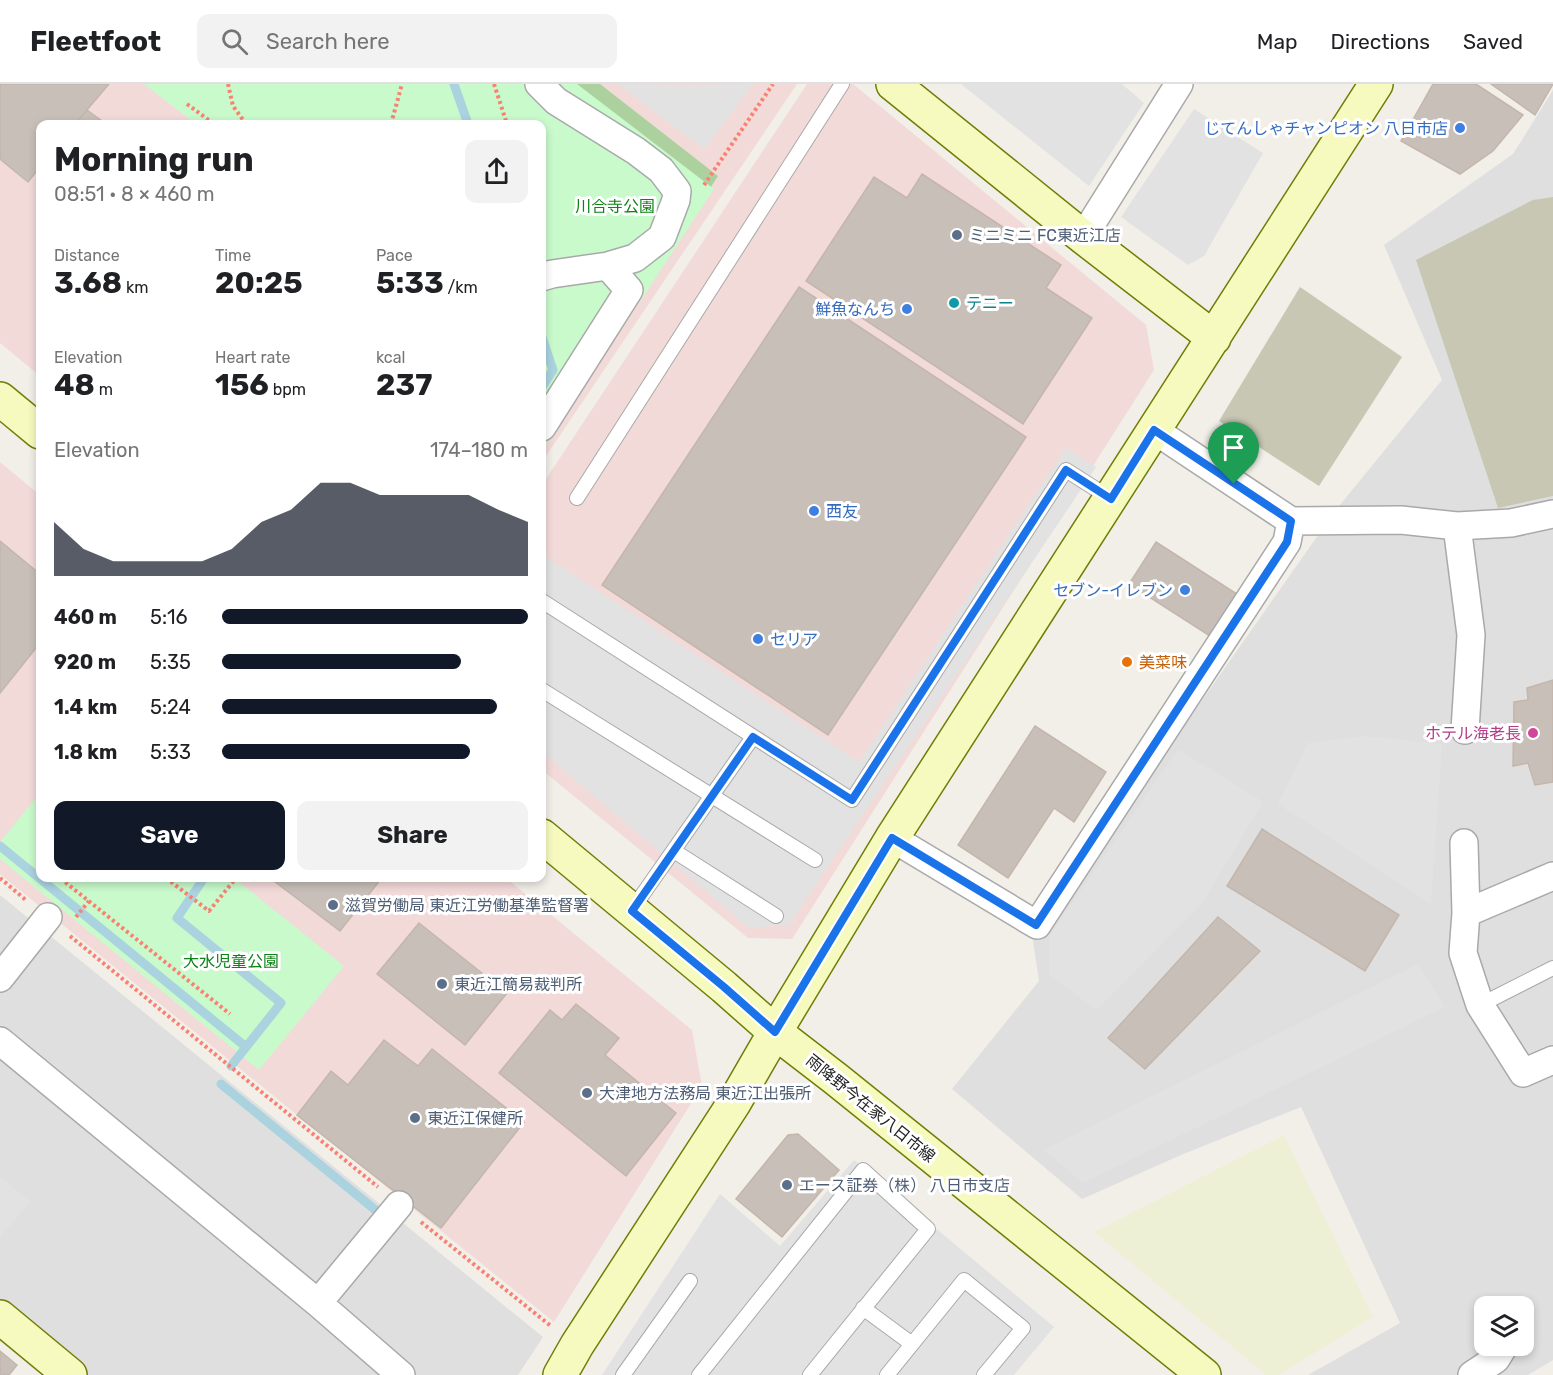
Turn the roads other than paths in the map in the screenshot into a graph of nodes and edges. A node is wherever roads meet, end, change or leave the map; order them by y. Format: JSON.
{"nodes":[{"id":1,"x":539,"y":84,"type":"edge"},
{"id":2,"x":842,"y":84,"type":"edge"},
{"id":3,"x":893,"y":84,"type":"edge"},
{"id":4,"x":1179,"y":84,"type":"edge"},
{"id":5,"x":1376,"y":84,"type":"edge"},
{"id":6,"x":1083,"y":237,"type":"junction"},
{"id":7,"x":608,"y":266,"type":"junction"},
{"id":8,"x":547,"y":275,"type":"edge"},
{"id":9,"x":1214,"y":338,"type":"junction"},
{"id":10,"x":0,"y":399,"type":"edge"},
{"id":11,"x":546,"y":421,"type":"edge"},
{"id":12,"x":36,"y":429,"type":"edge"},
{"id":13,"x":1154,"y":430,"type":"junction"},
{"id":14,"x":577,"y":498,"type":"dead end"},
{"id":15,"x":1111,"y":499,"type":"junction"},
{"id":16,"x":1553,"y":513,"type":"edge"},
{"id":17,"x":1291,"y":521,"type":"junction"},
{"id":18,"x":1457,"y":526,"type":"junction"},
{"id":19,"x":546,"y":605,"type":"edge"},
{"id":20,"x":546,"y":692,"type":"edge"},
{"id":21,"x":1465,"y":730,"type":"dead end"},
{"id":22,"x":753,"y":737,"type":"junction"},
{"id":23,"x":712,"y":795,"type":"junction"},
{"id":24,"x":892,"y":838,"type":"junction"},
{"id":25,"x":546,"y":839,"type":"edge"},
{"id":26,"x":1464,"y":843,"type":"dead end"},
{"id":27,"x":674,"y":850,"type":"junction"},
{"id":28,"x":815,"y":860,"type":"dead end"},
{"id":29,"x":1553,"y":876,"type":"edge"},
{"id":30,"x":632,"y":911,"type":"junction"},
{"id":31,"x":1466,"y":913,"type":"junction"},
{"id":32,"x":776,"y":916,"type":"dead end"},
{"id":33,"x":59,"y":920,"type":"road end"},
{"id":34,"x":1553,"y":968,"type":"edge"},
{"id":35,"x":0,"y":978,"type":"edge"},
{"id":36,"x":1480,"y":1005,"type":"junction"},
{"id":37,"x":775,"y":1032,"type":"junction"},
{"id":38,"x":0,"y":1041,"type":"edge"},
{"id":39,"x":1553,"y":1059,"type":"edge"},
{"id":40,"x":399,"y":1204,"type":"road end"},
{"id":41,"x":690,"y":1281,"type":"dead end"},
{"id":42,"x":318,"y":1304,"type":"junction"},
{"id":43,"x":864,"y":1308,"type":"junction"},
{"id":44,"x":0,"y":1317,"type":"edge"},
{"id":45,"x":912,"y":1344,"type":"junction"},
{"id":46,"x":1498,"y":1356,"type":"edge"},
{"id":47,"x":70,"y":1375,"type":"edge"},
{"id":48,"x":401,"y":1375,"type":"edge"},
{"id":49,"x":560,"y":1375,"type":"edge"},
{"id":50,"x":623,"y":1375,"type":"edge"},
{"id":51,"x":699,"y":1375,"type":"edge"},
{"id":52,"x":810,"y":1375,"type":"edge"},
{"id":53,"x":887,"y":1375,"type":"edge"},
{"id":54,"x":984,"y":1375,"type":"edge"},
{"id":55,"x":1204,"y":1375,"type":"edge"},
{"id":56,"x":1472,"y":1375,"type":"edge"}],
"edges":[{"from":1,"to":7,"type":"street"},
{"from":2,"to":14,"type":"lane"},
{"from":3,"to":6,"type":"street"},
{"from":4,"to":6,"type":"street"},
{"from":5,"to":9,"type":"street"},
{"from":6,"to":9,"type":"street"},
{"from":7,"to":8,"type":"street"},
{"from":7,"to":11,"type":"street"},
{"from":9,"to":13,"type":"street"},
{"from":10,"to":12,"type":"street"},
{"from":13,"to":15,"type":"street"},
{"from":13,"to":17,"type":"street"},
{"from":15,"to":22,"type":"lane"},
{"from":15,"to":24,"type":"street"},
{"from":16,"to":18,"type":"street"},
{"from":17,"to":18,"type":"street"},
{"from":17,"to":24,"type":"street"},
{"from":18,"to":21,"type":"street"},
{"from":19,"to":22,"type":"lane"},
{"from":20,"to":23,"type":"lane"},
{"from":22,"to":23,"type":"lane"},
{"from":23,"to":27,"type":"lane"},
{"from":23,"to":28,"type":"lane"},
{"from":24,"to":37,"type":"street"},
{"from":25,"to":30,"type":"street","name":"雨降野今在家八日市線"},
{"from":26,"to":31,"type":"street"},
{"from":27,"to":30,"type":"lane"},
{"from":27,"to":32,"type":"lane"},
{"from":29,"to":31,"type":"street"},
{"from":30,"to":37,"type":"street","name":"雨降野今在家八日市線"},
{"from":31,"to":36,"type":"street"},
{"from":33,"to":35,"type":"street"},
{"from":34,"to":36,"type":"lane"},
{"from":36,"to":39,"type":"street"},
{"from":37,"to":49,"type":"street"},
{"from":37,"to":55,"type":"street","name":"雨降野今在家八日市線"},
{"from":38,"to":42,"type":"street"},
{"from":40,"to":42,"type":"street"},
{"from":41,"to":50,"type":"lane"},
{"from":42,"to":48,"type":"street"},
{"from":43,"to":45,"type":"lane"},
{"from":43,"to":51,"type":"lane"},
{"from":43,"to":52,"type":"lane"},
{"from":44,"to":47,"type":"street"},
{"from":45,"to":53,"type":"lane"},
{"from":45,"to":54,"type":"lane"},
{"from":46,"to":56,"type":"street"}]}
